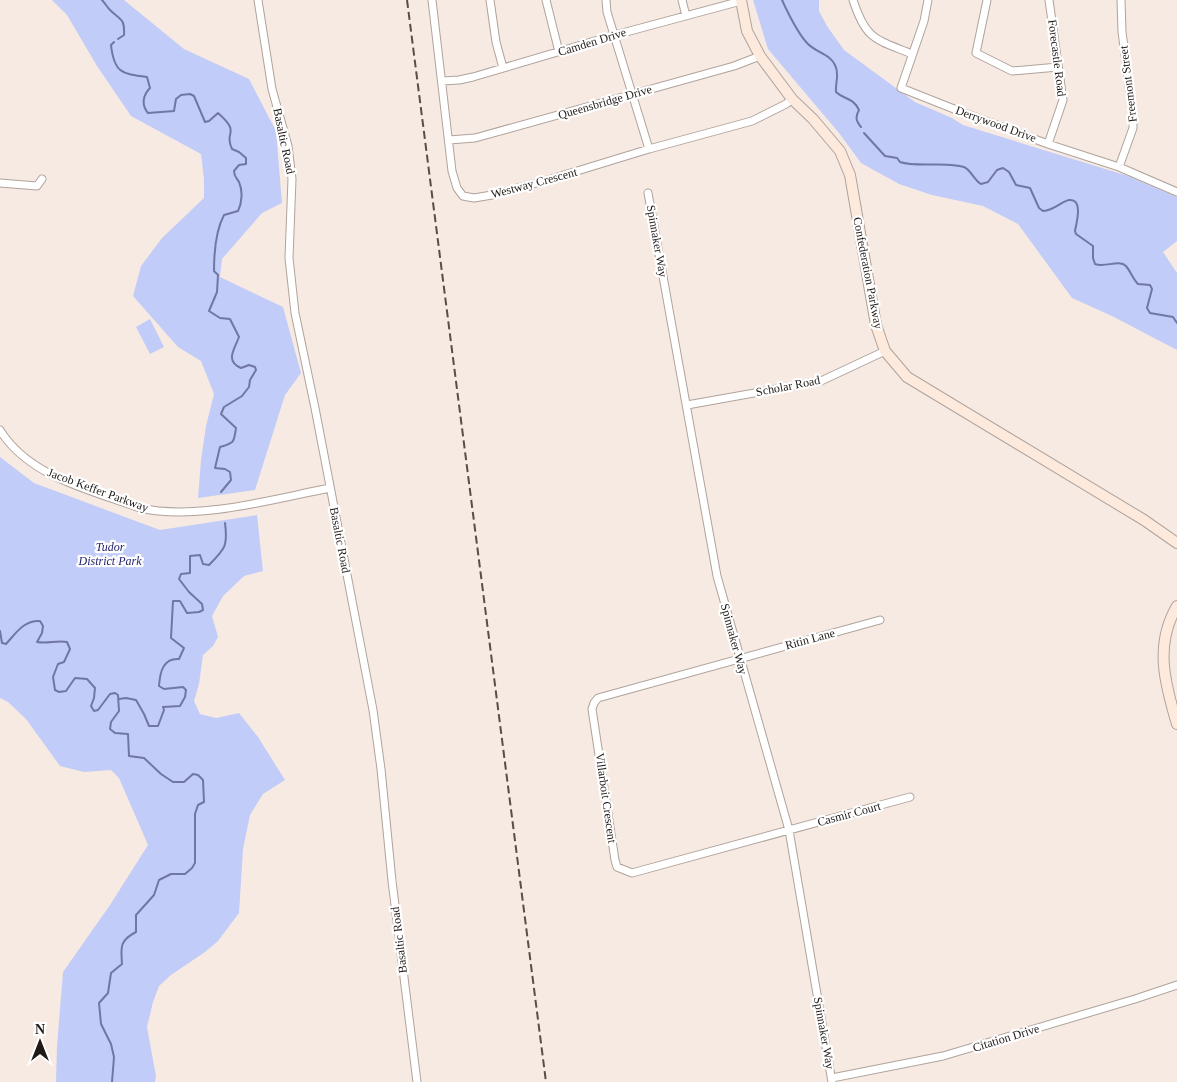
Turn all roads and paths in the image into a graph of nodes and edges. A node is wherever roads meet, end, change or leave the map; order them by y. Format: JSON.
{"nodes":[{"id":1,"x":258,"y":0,"type":"edge"},
{"id":2,"x":432,"y":0,"type":"edge"},
{"id":3,"x":490,"y":0,"type":"edge"},
{"id":4,"x":546,"y":0,"type":"edge"},
{"id":5,"x":606,"y":0,"type":"edge"},
{"id":6,"x":682,"y":0,"type":"edge"},
{"id":7,"x":742,"y":0,"type":"edge"},
{"id":8,"x":853,"y":0,"type":"edge"},
{"id":9,"x":928,"y":0,"type":"edge"},
{"id":10,"x":987,"y":0,"type":"edge"},
{"id":11,"x":1049,"y":0,"type":"edge"},
{"id":12,"x":1121,"y":0,"type":"edge"},
{"id":13,"x":686,"y":16,"type":"junction"},
{"id":14,"x":615,"y":35,"type":"junction"},
{"id":15,"x":559,"y":52,"type":"junction"},
{"id":16,"x":912,"y":54,"type":"junction"},
{"id":17,"x":760,"y":56,"type":"junction"},
{"id":18,"x":1058,"y":66,"type":"junction"},
{"id":19,"x":504,"y":68,"type":"junction"},
{"id":20,"x":442,"y":81,"type":"junction"},
{"id":21,"x":633,"y":94,"type":"junction"},
{"id":22,"x":792,"y":99,"type":"junction"},
{"id":23,"x":449,"y":140,"type":"junction"},
{"id":24,"x":1048,"y":144,"type":"junction"},
{"id":25,"x":649,"y":149,"type":"junction"},
{"id":26,"x":1119,"y":167,"type":"junction"},
{"id":27,"x":42,"y":179,"type":"dead end"},
{"id":28,"x":0,"y":183,"type":"edge"},
{"id":29,"x":1177,"y":192,"type":"edge"},
{"id":30,"x":648,"y":193,"type":"dead end"},
{"id":31,"x":885,"y":351,"type":"junction"},
{"id":32,"x":687,"y":405,"type":"junction"},
{"id":33,"x":0,"y":430,"type":"edge"},
{"id":34,"x":330,"y":488,"type":"junction"},
{"id":35,"x":1177,"y":543,"type":"edge"},
{"id":36,"x":1177,"y":606,"type":"edge"},
{"id":37,"x":880,"y":620,"type":"dead end"},
{"id":38,"x":739,"y":658,"type":"junction"},
{"id":39,"x":1177,"y":724,"type":"edge"},
{"id":40,"x":910,"y":797,"type":"dead end"},
{"id":41,"x":789,"y":830,"type":"junction"},
{"id":42,"x":1177,"y":984,"type":"edge"},
{"id":43,"x":832,"y":1080,"type":"edge"},
{"id":44,"x":417,"y":1082,"type":"edge"}],
"edges":[{"from":1,"to":34,"type":"street","name":"Basaltic Road"},
{"from":2,"to":20,"type":"street","name":"Westway Crescent"},
{"from":3,"to":19,"type":"street"},
{"from":4,"to":15,"type":"street"},
{"from":5,"to":14,"type":"street"},
{"from":6,"to":13,"type":"street"},
{"from":7,"to":13,"type":"street","name":"Camden Drive"},
{"from":7,"to":17,"type":"street","name":"Confederation Parkway"},
{"from":8,"to":16,"type":"street"},
{"from":9,"to":16,"type":"street","name":"Derrywood Drive"},
{"from":10,"to":18,"type":"street"},
{"from":11,"to":18,"type":"street","name":"Forecastle Road"},
{"from":12,"to":26,"type":"street","name":"Freemont Street"},
{"from":13,"to":14,"type":"street","name":"Camden Drive"},
{"from":14,"to":15,"type":"street","name":"Camden Drive"},
{"from":14,"to":21,"type":"street"},
{"from":15,"to":19,"type":"street","name":"Camden Drive"},
{"from":16,"to":24,"type":"street","name":"Derrywood Drive"},
{"from":17,"to":21,"type":"street","name":"Queensbridge Drive"},
{"from":17,"to":22,"type":"street","name":"Confederation Parkway"},
{"from":18,"to":24,"type":"street","name":"Forecastle Road"},
{"from":19,"to":20,"type":"street","name":"Camden Drive"},
{"from":20,"to":23,"type":"street","name":"Westway Crescent"},
{"from":21,"to":23,"type":"street","name":"Queensbridge Drive"},
{"from":21,"to":25,"type":"street"},
{"from":22,"to":25,"type":"street","name":"Westway Crescent"},
{"from":22,"to":31,"type":"street","name":"Confederation Parkway"},
{"from":23,"to":25,"type":"street","name":"Westway Crescent"},
{"from":24,"to":26,"type":"street","name":"Derrywood Drive"},
{"from":26,"to":29,"type":"street","name":"Derrywood Drive"},
{"from":27,"to":28,"type":"street"},
{"from":30,"to":32,"type":"street","name":"Spinnaker Way"},
{"from":31,"to":32,"type":"street","name":"Scholar Road"},
{"from":31,"to":35,"type":"street","name":"Confederation Parkway"},
{"from":32,"to":38,"type":"street","name":"Spinnaker Way"},
{"from":33,"to":34,"type":"street","name":"Jacob Keffer Parkway"},
{"from":34,"to":44,"type":"street","name":"Basaltic Road"},
{"from":36,"to":39,"type":"street"},
{"from":37,"to":38,"type":"street","name":"Ritin Lane"},
{"from":38,"to":41,"type":"street","name":"Spinnaker Way"},
{"from":38,"to":41,"type":"street","name":"Villarboit Crescent"},
{"from":40,"to":41,"type":"street","name":"Casmir Court"},
{"from":41,"to":43,"type":"street","name":"Spinnaker Way"},
{"from":42,"to":43,"type":"street","name":"Citation Drive"}]}
